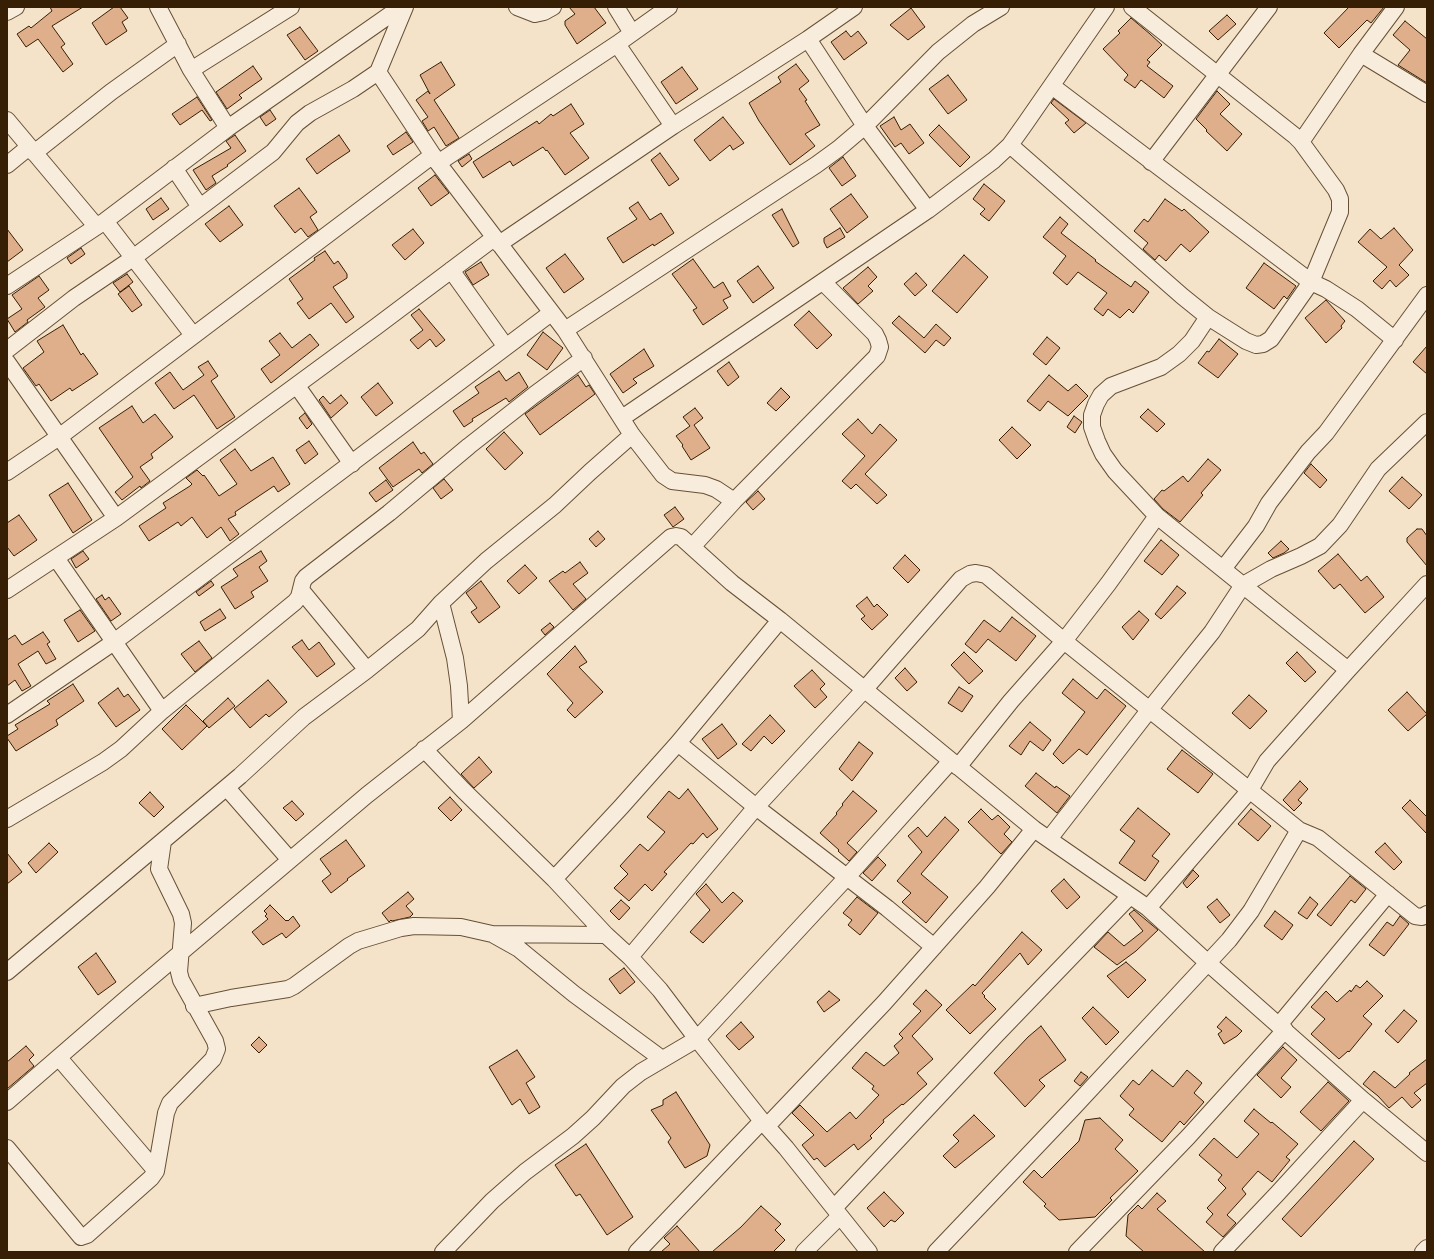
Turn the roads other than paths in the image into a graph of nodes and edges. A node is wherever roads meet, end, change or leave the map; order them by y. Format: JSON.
{"nodes":[{"id":1,"x":16,"y":7,"type":"edge"},
{"id":2,"x":158,"y":7,"type":"edge"},
{"id":3,"x":291,"y":7,"type":"edge"},
{"id":4,"x":401,"y":7,"type":"edge"},
{"id":5,"x":405,"y":7,"type":"edge"},
{"id":6,"x":517,"y":7,"type":"edge"},
{"id":7,"x":553,"y":7,"type":"edge"},
{"id":8,"x":616,"y":7,"type":"edge"},
{"id":9,"x":669,"y":7,"type":"edge"},
{"id":10,"x":854,"y":7,"type":"edge"},
{"id":11,"x":1001,"y":7,"type":"edge"},
{"id":12,"x":1106,"y":7,"type":"edge"},
{"id":13,"x":1132,"y":7,"type":"edge"},
{"id":14,"x":1269,"y":7,"type":"edge"},
{"id":15,"x":1396,"y":7,"type":"edge"},
{"id":16,"x":7,"y":12,"type":"edge"},
{"id":17,"x":632,"y":33,"type":"junction"},
{"id":18,"x":808,"y":39,"type":"junction"},
{"id":19,"x":178,"y":44,"type":"junction"},
{"id":20,"x":617,"y":44,"type":"junction"},
{"id":21,"x":1361,"y":54,"type":"junction"},
{"id":22,"x":191,"y":70,"type":"junction"},
{"id":23,"x":378,"y":72,"type":"junction"},
{"id":24,"x":1217,"y":75,"type":"junction"},
{"id":25,"x":1052,"y":86,"type":"junction"},
{"id":26,"x":1427,"y":94,"type":"edge"},
{"id":27,"x":7,"y":120,"type":"edge"},
{"id":28,"x":673,"y":126,"type":"junction"},
{"id":29,"x":865,"y":126,"type":"junction"},
{"id":30,"x":228,"y":128,"type":"junction"},
{"id":31,"x":1301,"y":142,"type":"junction"},
{"id":32,"x":1010,"y":145,"type":"junction"},
{"id":33,"x":32,"y":150,"type":"junction"},
{"id":34,"x":436,"y":159,"type":"junction"},
{"id":35,"x":1151,"y":162,"type":"junction"},
{"id":36,"x":7,"y":165,"type":"edge"},
{"id":37,"x":174,"y":168,"type":"junction"},
{"id":38,"x":200,"y":207,"type":"junction"},
{"id":39,"x":928,"y":210,"type":"junction"},
{"id":40,"x":100,"y":223,"type":"junction"},
{"id":41,"x":497,"y":241,"type":"junction"},
{"id":42,"x":133,"y":258,"type":"junction"},
{"id":43,"x":451,"y":270,"type":"junction"},
{"id":44,"x":823,"y":282,"type":"junction"},
{"id":45,"x":1311,"y":282,"type":"junction"},
{"id":46,"x":7,"y":286,"type":"edge"},
{"id":47,"x":1427,"y":295,"type":"edge"},
{"id":48,"x":551,"y":313,"type":"junction"},
{"id":49,"x":1208,"y":317,"type":"junction"},
{"id":50,"x":565,"y":330,"type":"junction"},
{"id":51,"x":193,"y":335,"type":"junction"},
{"id":52,"x":1395,"y":340,"type":"junction"},
{"id":53,"x":506,"y":347,"type":"junction"},
{"id":54,"x":7,"y":350,"type":"edge"},
{"id":55,"x":584,"y":358,"type":"junction"},
{"id":56,"x":7,"y":362,"type":"edge"},
{"id":57,"x":297,"y":386,"type":"junction"},
{"id":58,"x":622,"y":418,"type":"junction"},
{"id":59,"x":1427,"y":422,"type":"edge"},
{"id":60,"x":632,"y":435,"type":"junction"},
{"id":61,"x":59,"y":436,"type":"junction"},
{"id":62,"x":352,"y":464,"type":"junction"},
{"id":63,"x":7,"y":472,"type":"edge"},
{"id":64,"x":734,"y":501,"type":"junction"},
{"id":65,"x":1157,"y":516,"type":"junction"},
{"id":66,"x":116,"y":518,"type":"junction"},
{"id":67,"x":692,"y":547,"type":"junction"},
{"id":68,"x":56,"y":558,"type":"junction"},
{"id":69,"x":1224,"y":569,"type":"junction"},
{"id":70,"x":1427,"y":584,"type":"edge"},
{"id":71,"x":1243,"y":585,"type":"junction"},
{"id":72,"x":7,"y":590,"type":"edge"},
{"id":73,"x":301,"y":590,"type":"junction"},
{"id":74,"x":441,"y":603,"type":"junction"},
{"id":75,"x":780,"y":620,"type":"junction"},
{"id":76,"x":1064,"y":641,"type":"junction"},
{"id":77,"x":114,"y":642,"type":"junction"},
{"id":78,"x":367,"y":670,"type":"junction"},
{"id":79,"x":1348,"y":670,"type":"junction"},
{"id":80,"x":864,"y":690,"type":"junction"},
{"id":81,"x":1150,"y":709,"type":"junction"},
{"id":82,"x":162,"y":711,"type":"junction"},
{"id":83,"x":7,"y":715,"type":"edge"},
{"id":84,"x":461,"y":721,"type":"junction"},
{"id":85,"x":678,"y":743,"type":"junction"},
{"id":86,"x":424,"y":749,"type":"junction"},
{"id":87,"x":954,"y":764,"type":"junction"},
{"id":88,"x":226,"y":788,"type":"junction"},
{"id":89,"x":1250,"y":790,"type":"junction"},
{"id":90,"x":756,"y":807,"type":"junction"},
{"id":91,"x":7,"y":819,"type":"edge"},
{"id":92,"x":1034,"y":829,"type":"junction"},
{"id":93,"x":1299,"y":830,"type":"junction"},
{"id":94,"x":1049,"y":839,"type":"junction"},
{"id":95,"x":163,"y":841,"type":"junction"},
{"id":96,"x":290,"y":860,"type":"junction"},
{"id":97,"x":846,"y":877,"type":"junction"},
{"id":98,"x":554,"y":878,"type":"junction"},
{"id":99,"x":1388,"y":894,"type":"junction"},
{"id":100,"x":1130,"y":896,"type":"junction"},
{"id":101,"x":1148,"y":908,"type":"junction"},
{"id":102,"x":1427,"y":914,"type":"edge"},
{"id":103,"x":492,"y":934,"type":"junction"},
{"id":104,"x":606,"y":935,"type":"junction"},
{"id":105,"x":934,"y":947,"type":"junction"},
{"id":106,"x":181,"y":953,"type":"junction"},
{"id":107,"x":630,"y":957,"type":"junction"},
{"id":108,"x":1208,"y":963,"type":"junction"},
{"id":109,"x":7,"y":972,"type":"edge"},
{"id":110,"x":194,"y":1006,"type":"junction"},
{"id":111,"x":1282,"y":1028,"type":"junction"},
{"id":112,"x":697,"y":1039,"type":"junction"},
{"id":113,"x":59,"y":1058,"type":"junction"},
{"id":114,"x":662,"y":1059,"type":"junction"},
{"id":115,"x":1363,"y":1100,"type":"junction"},
{"id":116,"x":7,"y":1102,"type":"edge"},
{"id":117,"x":765,"y":1123,"type":"junction"},
{"id":118,"x":7,"y":1148,"type":"edge"},
{"id":119,"x":1427,"y":1153,"type":"edge"},
{"id":120,"x":156,"y":1171,"type":"junction"},
{"id":121,"x":837,"y":1212,"type":"junction"},
{"id":122,"x":1427,"y":1248,"type":"edge"},
{"id":123,"x":443,"y":1252,"type":"edge"},
{"id":124,"x":637,"y":1252,"type":"edge"},
{"id":125,"x":804,"y":1252,"type":"edge"},
{"id":126,"x":869,"y":1252,"type":"edge"},
{"id":127,"x":936,"y":1252,"type":"edge"},
{"id":128,"x":1077,"y":1252,"type":"edge"},
{"id":129,"x":1222,"y":1252,"type":"edge"},
{"id":130,"x":1423,"y":1252,"type":"edge"}],
"edges":[{"from":1,"to":16,"type":"street"},
{"from":2,"to":19,"type":"street"},
{"from":3,"to":22,"type":"street"},
{"from":4,"to":30,"type":"street"},
{"from":5,"to":23,"type":"street"},
{"from":6,"to":7,"type":"street"},
{"from":8,"to":17,"type":"street"},
{"from":9,"to":17,"type":"street"},
{"from":10,"to":18,"type":"street"},
{"from":11,"to":29,"type":"street"},
{"from":12,"to":25,"type":"street"},
{"from":13,"to":24,"type":"street"},
{"from":14,"to":24,"type":"street"},
{"from":15,"to":21,"type":"street"},
{"from":17,"to":20,"type":"street"},
{"from":18,"to":28,"type":"street"},
{"from":18,"to":29,"type":"street"},
{"from":19,"to":22,"type":"street"},
{"from":19,"to":33,"type":"street"},
{"from":20,"to":28,"type":"street"},
{"from":20,"to":34,"type":"street"},
{"from":21,"to":26,"type":"street"},
{"from":21,"to":31,"type":"street"},
{"from":22,"to":30,"type":"street"},
{"from":23,"to":34,"type":"street"},
{"from":23,"to":38,"type":"street"},
{"from":24,"to":31,"type":"street"},
{"from":24,"to":35,"type":"street"},
{"from":25,"to":32,"type":"street"},
{"from":25,"to":35,"type":"street"},
{"from":27,"to":33,"type":"street"},
{"from":28,"to":41,"type":"street"},
{"from":29,"to":39,"type":"street"},
{"from":29,"to":50,"type":"street"},
{"from":30,"to":37,"type":"street"},
{"from":31,"to":45,"type":"street"},
{"from":32,"to":39,"type":"street"},
{"from":32,"to":49,"type":"street"},
{"from":33,"to":36,"type":"street"},
{"from":33,"to":40,"type":"street"},
{"from":34,"to":41,"type":"street"},
{"from":34,"to":51,"type":"street"},
{"from":35,"to":45,"type":"street"},
{"from":37,"to":38,"type":"street"},
{"from":37,"to":40,"type":"street"},
{"from":38,"to":42,"type":"street"},
{"from":39,"to":44,"type":"street"},
{"from":40,"to":42,"type":"street"},
{"from":40,"to":46,"type":"street"},
{"from":41,"to":43,"type":"street"},
{"from":41,"to":48,"type":"street"},
{"from":42,"to":51,"type":"street"},
{"from":42,"to":54,"type":"street"},
{"from":43,"to":53,"type":"street"},
{"from":43,"to":57,"type":"street"},
{"from":44,"to":58,"type":"street"},
{"from":44,"to":64,"type":"street"},
{"from":45,"to":49,"type":"street"},
{"from":45,"to":52,"type":"street"},
{"from":47,"to":52,"type":"street"},
{"from":48,"to":50,"type":"street"},
{"from":48,"to":53,"type":"street"},
{"from":49,"to":65,"type":"street"},
{"from":50,"to":55,"type":"street"},
{"from":51,"to":61,"type":"street"},
{"from":52,"to":69,"type":"street"},
{"from":53,"to":62,"type":"street"},
{"from":55,"to":58,"type":"street"},
{"from":55,"to":73,"type":"street"},
{"from":56,"to":61,"type":"street"},
{"from":57,"to":62,"type":"street"},
{"from":57,"to":66,"type":"street"},
{"from":58,"to":60,"type":"street"},
{"from":59,"to":71,"type":"street"},
{"from":60,"to":64,"type":"street"},
{"from":60,"to":74,"type":"street"},
{"from":61,"to":63,"type":"street"},
{"from":61,"to":66,"type":"street"},
{"from":62,"to":77,"type":"street"},
{"from":64,"to":67,"type":"street"},
{"from":65,"to":69,"type":"street"},
{"from":65,"to":76,"type":"street"},
{"from":66,"to":68,"type":"street"},
{"from":67,"to":75,"type":"street"},
{"from":67,"to":84,"type":"street"},
{"from":68,"to":72,"type":"street"},
{"from":68,"to":77,"type":"street"},
{"from":69,"to":71,"type":"street"},
{"from":70,"to":79,"type":"street"},
{"from":71,"to":79,"type":"street"},
{"from":71,"to":81,"type":"street"},
{"from":73,"to":78,"type":"street"},
{"from":73,"to":82,"type":"street"},
{"from":74,"to":78,"type":"street"},
{"from":74,"to":84,"type":"street"},
{"from":75,"to":80,"type":"street"},
{"from":75,"to":85,"type":"street"},
{"from":76,"to":80,"type":"street"},
{"from":76,"to":81,"type":"street"},
{"from":76,"to":87,"type":"street"},
{"from":77,"to":82,"type":"street"},
{"from":77,"to":83,"type":"street"},
{"from":78,"to":88,"type":"street"},
{"from":79,"to":89,"type":"street"},
{"from":80,"to":87,"type":"street"},
{"from":80,"to":90,"type":"street"},
{"from":81,"to":89,"type":"street"},
{"from":81,"to":94,"type":"street"},
{"from":82,"to":91,"type":"street"},
{"from":84,"to":86,"type":"street"},
{"from":85,"to":90,"type":"street"},
{"from":85,"to":98,"type":"street"},
{"from":86,"to":96,"type":"street"},
{"from":86,"to":98,"type":"street"},
{"from":87,"to":92,"type":"street"},
{"from":87,"to":97,"type":"street"},
{"from":88,"to":95,"type":"street"},
{"from":88,"to":96,"type":"street"},
{"from":89,"to":93,"type":"street"},
{"from":89,"to":101,"type":"street"},
{"from":90,"to":97,"type":"street"},
{"from":90,"to":107,"type":"street"},
{"from":92,"to":94,"type":"street"},
{"from":92,"to":105,"type":"street"},
{"from":93,"to":99,"type":"street"},
{"from":93,"to":108,"type":"street"},
{"from":94,"to":100,"type":"street"},
{"from":95,"to":106,"type":"street"},
{"from":95,"to":109,"type":"street"},
{"from":96,"to":106,"type":"street"},
{"from":97,"to":105,"type":"street"},
{"from":97,"to":112,"type":"street"},
{"from":98,"to":104,"type":"street"},
{"from":99,"to":102,"type":"street"},
{"from":99,"to":111,"type":"street"},
{"from":100,"to":101,"type":"street"},
{"from":100,"to":121,"type":"street"},
{"from":101,"to":108,"type":"street"},
{"from":103,"to":104,"type":"street"},
{"from":103,"to":110,"type":"street"},
{"from":103,"to":114,"type":"street"},
{"from":104,"to":107,"type":"street"},
{"from":105,"to":117,"type":"street"},
{"from":106,"to":110,"type":"street"},
{"from":106,"to":113,"type":"street"},
{"from":107,"to":112,"type":"street"},
{"from":108,"to":111,"type":"street"},
{"from":108,"to":127,"type":"street"},
{"from":110,"to":120,"type":"street"},
{"from":111,"to":115,"type":"street"},
{"from":111,"to":128,"type":"street"},
{"from":112,"to":114,"type":"street"},
{"from":112,"to":117,"type":"street"},
{"from":113,"to":116,"type":"street"},
{"from":113,"to":120,"type":"street"},
{"from":114,"to":123,"type":"street"},
{"from":115,"to":119,"type":"street"},
{"from":115,"to":129,"type":"street"},
{"from":117,"to":121,"type":"street"},
{"from":117,"to":124,"type":"street"},
{"from":118,"to":120,"type":"street"},
{"from":121,"to":125,"type":"street"},
{"from":121,"to":126,"type":"street"},
{"from":122,"to":130,"type":"street"}]}
